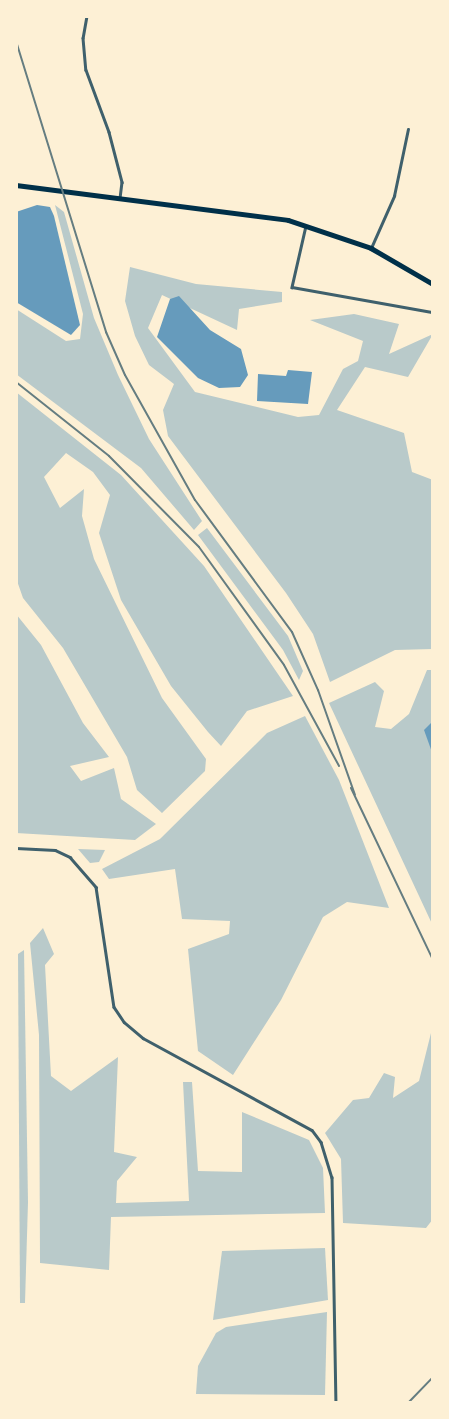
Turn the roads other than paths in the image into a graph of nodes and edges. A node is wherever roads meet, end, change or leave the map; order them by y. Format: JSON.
{"nodes":[{"id":1,"x":87,"y":16,"type":"edge"},
{"id":2,"x":408,"y":129,"type":"dead end"},
{"id":3,"x":16,"y":185,"type":"edge"},
{"id":4,"x":120,"y":198,"type":"junction"},
{"id":5,"x":306,"y":224,"type":"junction"},
{"id":6,"x":371,"y":248,"type":"junction"},
{"id":7,"x":433,"y":284,"type":"edge"},
{"id":8,"x":433,"y":312,"type":"edge"},
{"id":9,"x":16,"y":848,"type":"edge"},
{"id":10,"x":330,"y":1403,"type":"edge"},
{"id":11,"x":336,"y":1403,"type":"edge"}],
"edges":[{"from":1,"to":4,"type":"street"},
{"from":2,"to":6,"type":"street"},
{"from":3,"to":4,"type":"highway"},
{"from":4,"to":5,"type":"highway"},
{"from":5,"to":6,"type":"highway"},
{"from":5,"to":8,"type":"street"},
{"from":6,"to":7,"type":"highway"},
{"from":9,"to":11,"type":"street"},
{"from":10,"to":11,"type":"street"}]}
